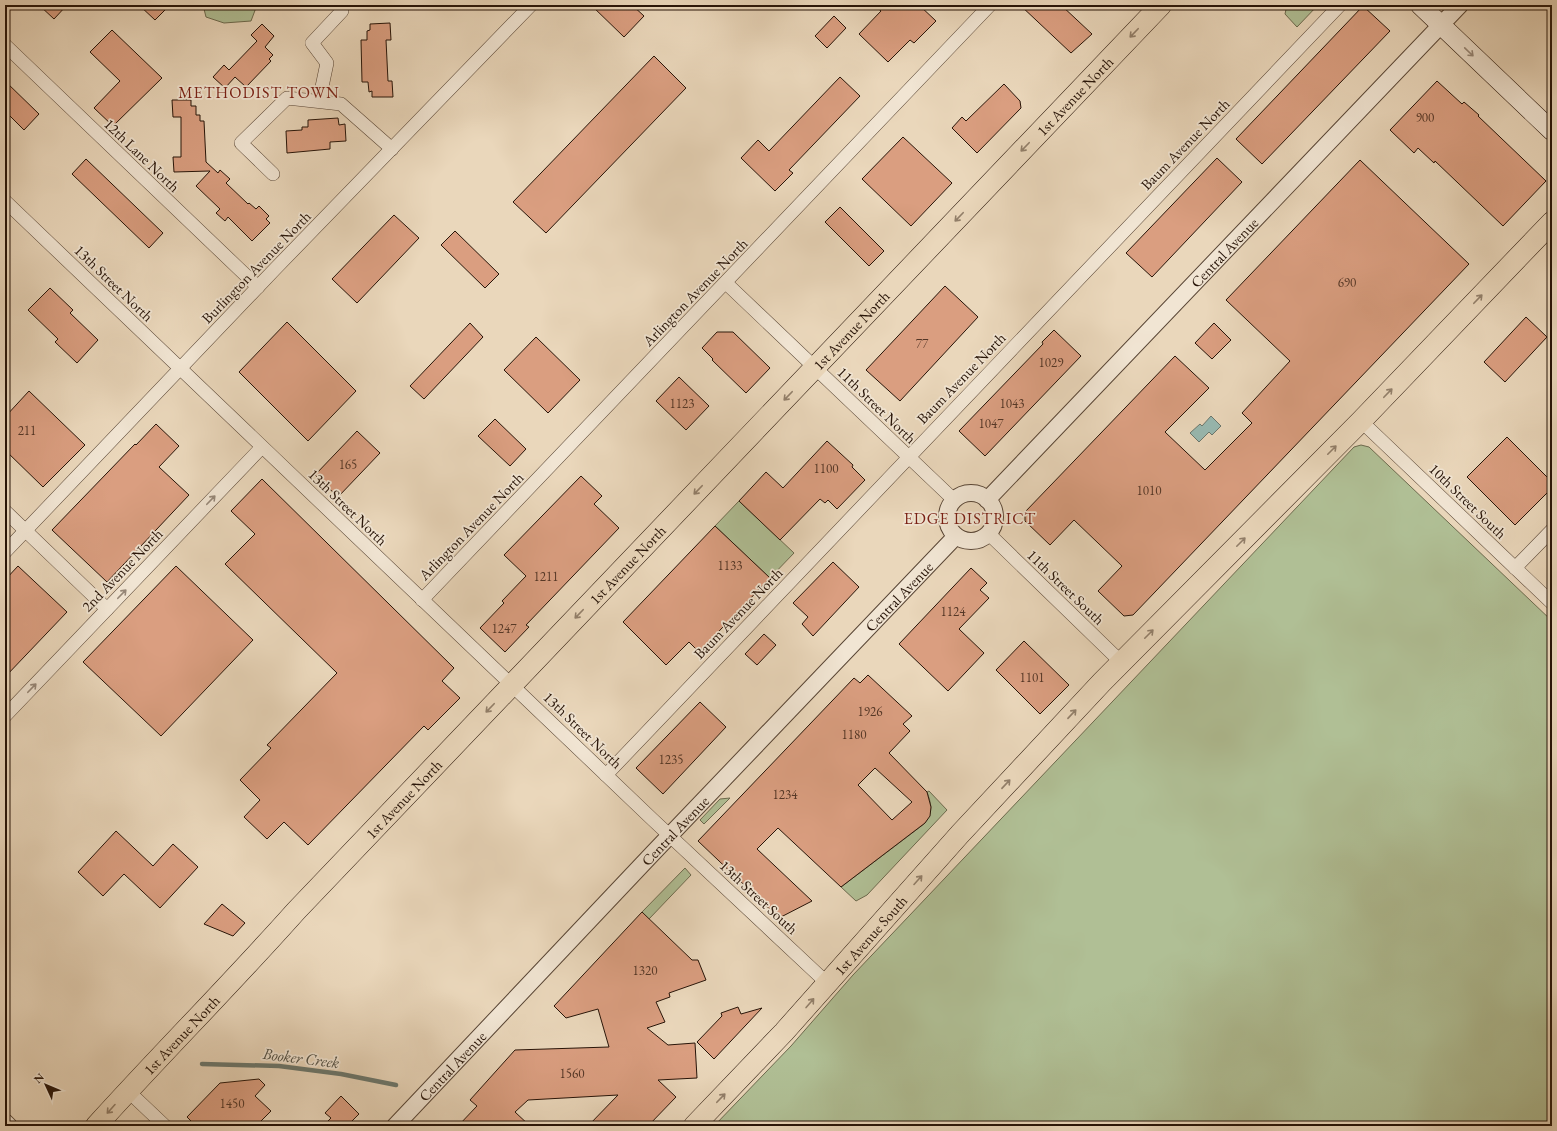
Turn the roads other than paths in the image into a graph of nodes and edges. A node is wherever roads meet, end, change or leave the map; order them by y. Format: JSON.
{"nodes":[{"id":1,"x":531,"y":5,"type":"edge"},
{"id":2,"x":990,"y":5,"type":"edge"},
{"id":3,"x":1161,"y":5,"type":"edge"},
{"id":4,"x":1340,"y":5,"type":"edge"},
{"id":5,"x":1420,"y":5,"type":"edge"},
{"id":6,"x":1460,"y":5,"type":"edge"},
{"id":7,"x":342,"y":11,"type":"dead end"},
{"id":8,"x":1441,"y":25,"type":"junction"},
{"id":9,"x":5,"y":46,"type":"edge"},
{"id":10,"x":319,"y":101,"type":"junction"},
{"id":11,"x":1552,"y":131,"type":"edge"},
{"id":12,"x":392,"y":148,"type":"junction"},
{"id":13,"x":273,"y":174,"type":"dead end"},
{"id":14,"x":5,"y":201,"type":"edge"},
{"id":15,"x":1552,"y":222,"type":"edge"},
{"id":16,"x":726,"y":283,"type":"junction"},
{"id":17,"x":258,"y":287,"type":"junction"},
{"id":18,"x":180,"y":368,"type":"junction"},
{"id":19,"x":815,"y":368,"type":"junction"},
{"id":20,"x":1361,"y":421,"type":"junction"},
{"id":21,"x":262,"y":447,"type":"junction"},
{"id":22,"x":908,"y":457,"type":"junction"},
{"id":23,"x":954,"y":500,"type":"junction"},
{"id":24,"x":987,"y":500,"type":"junction"},
{"id":25,"x":5,"y":512,"type":"edge"},
{"id":26,"x":1552,"y":530,"type":"edge"},
{"id":27,"x":25,"y":531,"type":"junction"},
{"id":28,"x":989,"y":534,"type":"junction"},
{"id":29,"x":956,"y":536,"type":"junction"},
{"id":30,"x":5,"y":552,"type":"edge"},
{"id":31,"x":1515,"y":568,"type":"junction"},
{"id":32,"x":422,"y":600,"type":"junction"},
{"id":33,"x":1552,"y":603,"type":"edge"},
{"id":34,"x":107,"y":609,"type":"junction"},
{"id":35,"x":1121,"y":662,"type":"junction"},
{"id":36,"x":512,"y":685,"type":"junction"},
{"id":37,"x":5,"y":716,"type":"edge"},
{"id":38,"x":606,"y":775,"type":"junction"},
{"id":39,"x":670,"y":836,"type":"junction"},
{"id":40,"x":827,"y":983,"type":"junction"},
{"id":41,"x":128,"y":1091,"type":"junction"},
{"id":42,"x":5,"y":1122,"type":"edge"},
{"id":43,"x":9,"y":1126,"type":"edge"},
{"id":44,"x":96,"y":1126,"type":"edge"},
{"id":45,"x":165,"y":1126,"type":"edge"},
{"id":46,"x":395,"y":1126,"type":"edge"},
{"id":47,"x":694,"y":1126,"type":"edge"}],
"edges":[{"from":1,"to":12,"type":"street","name":"Burlington Avenue North"},
{"from":2,"to":16,"type":"street","name":"Arlington Avenue North"},
{"from":3,"to":19,"type":"main road","name":"1st Avenue North","one_way":true},
{"from":4,"to":22,"type":"street","name":"Baum Avenue North"},
{"from":5,"to":8,"type":"main road"},
{"from":6,"to":8,"type":"street","name":"Central Avenue"},
{"from":7,"to":10,"type":"street"},
{"from":8,"to":11,"type":"main road","one_way":true},
{"from":8,"to":24,"type":"street","name":"Central Avenue"},
{"from":9,"to":17,"type":"street","name":"12th Lane North"},
{"from":10,"to":12,"type":"street"},
{"from":10,"to":13,"type":"street"},
{"from":12,"to":17,"type":"street","name":"Burlington Avenue North"},
{"from":14,"to":18,"type":"street","name":"13th Street North"},
{"from":20,"to":15,"type":"main road","name":"1st Avenue South","one_way":true},
{"from":16,"to":19,"type":"street","name":"11th Street North"},
{"from":16,"to":32,"type":"street","name":"Arlington Avenue North"},
{"from":17,"to":18,"type":"street","name":"Burlington Avenue North"},
{"from":18,"to":21,"type":"street","name":"13th Street North"},
{"from":18,"to":27,"type":"street","name":"Burlington Avenue North"},
{"from":19,"to":22,"type":"street","name":"11th Street North"},
{"from":19,"to":36,"type":"main road","name":"1st Avenue North","one_way":true},
{"from":20,"to":31,"type":"street","name":"10th Street South"},
{"from":35,"to":20,"type":"main road","name":"1st Avenue South","one_way":true},
{"from":21,"to":32,"type":"street","name":"13th Street North"},
{"from":34,"to":21,"type":"street","name":"2nd Avenue North","one_way":true},
{"from":22,"to":23,"type":"street","name":"11th Street North"},
{"from":22,"to":38,"type":"street","name":"Baum Avenue North"},
{"from":23,"to":24,"type":"street"},
{"from":23,"to":29,"type":"street"},
{"from":24,"to":28,"type":"street"},
{"from":25,"to":27,"type":"street"},
{"from":26,"to":31,"type":"street"},
{"from":27,"to":30,"type":"street","name":"Burlington Avenue North"},
{"from":27,"to":34,"type":"street"},
{"from":28,"to":29,"type":"street"},
{"from":28,"to":35,"type":"street","name":"11th Street South"},
{"from":29,"to":39,"type":"street","name":"Central Avenue"},
{"from":31,"to":33,"type":"street","name":"10th Street South"},
{"from":32,"to":36,"type":"street","name":"13th Street North"},
{"from":37,"to":34,"type":"street","name":"2nd Avenue North","one_way":true},
{"from":40,"to":35,"type":"main road","name":"1st Avenue South","one_way":true},
{"from":36,"to":38,"type":"street","name":"13th Street North"},
{"from":36,"to":41,"type":"main road","name":"1st Avenue North","one_way":true},
{"from":38,"to":39,"type":"street","name":"13th Street North"},
{"from":39,"to":40,"type":"street","name":"13th Street South"},
{"from":39,"to":46,"type":"street","name":"Central Avenue"},
{"from":47,"to":40,"type":"main road","name":"1st Avenue South","one_way":true},
{"from":41,"to":44,"type":"main road","name":"1st Avenue North","one_way":true},
{"from":41,"to":45,"type":"street"},
{"from":42,"to":43,"type":"street"}]}
